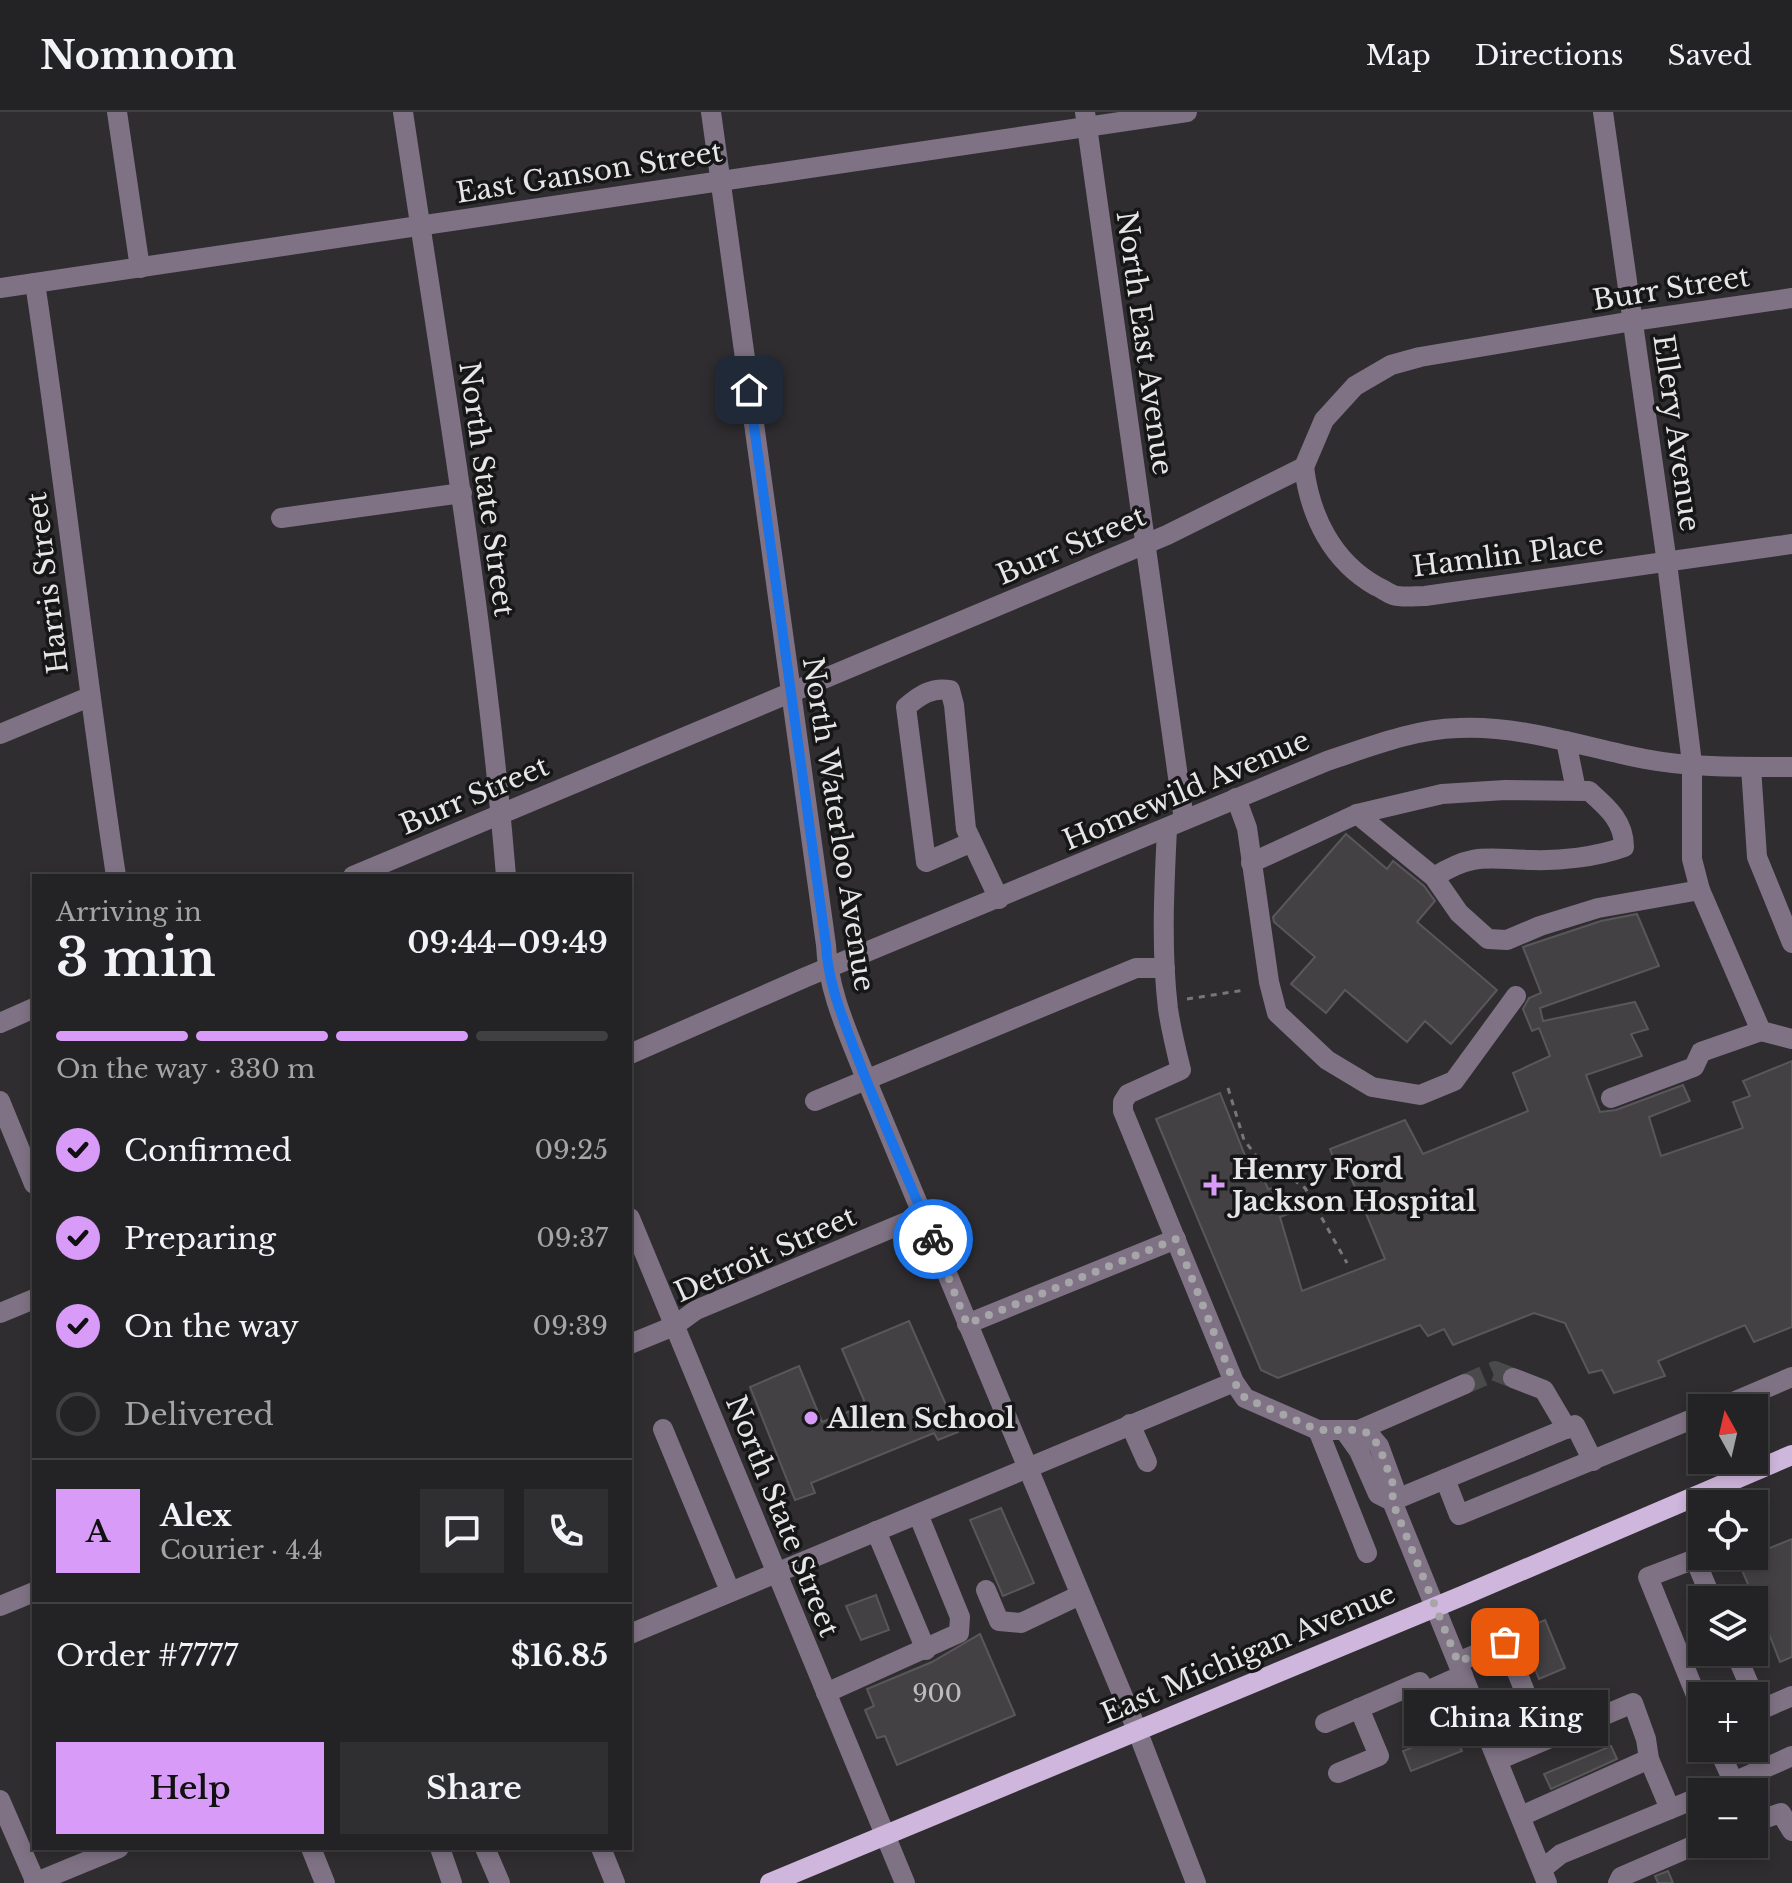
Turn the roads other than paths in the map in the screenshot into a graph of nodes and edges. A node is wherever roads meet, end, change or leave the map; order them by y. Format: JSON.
{"nodes":[{"id":1,"x":117,"y":112,"type":"edge"},
{"id":2,"x":403,"y":112,"type":"edge"},
{"id":3,"x":711,"y":112,"type":"edge"},
{"id":4,"x":1187,"y":112,"type":"edge"},
{"id":5,"x":1603,"y":112,"type":"edge"},
{"id":6,"x":1086,"y":120,"type":"edge"},
{"id":7,"x":720,"y":180,"type":"junction"},
{"id":8,"x":420,"y":226,"type":"junction"},
{"id":9,"x":140,"y":268,"type":"junction"},
{"id":10,"x":35,"y":283,"type":"junction"},
{"id":11,"x":0,"y":288,"type":"edge"},
{"id":12,"x":1792,"y":298,"type":"edge"},
{"id":13,"x":1633,"y":321,"type":"junction"},
{"id":14,"x":1304,"y":467,"type":"junction"},
{"id":15,"x":462,"y":493,"type":"junction"},
{"id":16,"x":281,"y":518,"type":"dead end"},
{"id":17,"x":1145,"y":544,"type":"junction"},
{"id":18,"x":1792,"y":544,"type":"edge"},
{"id":19,"x":1667,"y":563,"type":"junction"},
{"id":20,"x":790,"y":693,"type":"junction"},
{"id":21,"x":89,"y":697,"type":"junction"},
{"id":22,"x":0,"y":734,"type":"edge"},
{"id":23,"x":1566,"y":741,"type":"junction"},
{"id":24,"x":1692,"y":763,"type":"junction"},
{"id":25,"x":1751,"y":767,"type":"junction"},
{"id":26,"x":1792,"y":767,"type":"edge"},
{"id":27,"x":1576,"y":790,"type":"junction"},
{"id":28,"x":1236,"y":798,"type":"junction"},
{"id":29,"x":501,"y":814,"type":"junction"},
{"id":30,"x":1357,"y":814,"type":"junction"},
{"id":31,"x":1176,"y":824,"type":"junction"},
{"id":32,"x":972,"y":842,"type":"junction"},
{"id":33,"x":1251,"y":863,"type":"junction"},
{"id":34,"x":116,"y":874,"type":"edge"},
{"id":35,"x":358,"y":874,"type":"edge"},
{"id":36,"x":506,"y":874,"type":"edge"},
{"id":37,"x":1434,"y":877,"type":"junction"},
{"id":38,"x":1700,"y":890,"type":"junction"},
{"id":39,"x":999,"y":899,"type":"junction"},
{"id":40,"x":1784,"y":900,"type":"edge"},
{"id":41,"x":1792,"y":943,"type":"edge"},
{"id":42,"x":1165,"y":968,"type":"junction"},
{"id":43,"x":827,"y":969,"type":"junction"},
{"id":44,"x":1516,"y":996,"type":"dead end"},
{"id":45,"x":32,"y":1009,"type":"edge"},
{"id":46,"x":0,"y":1023,"type":"edge"},
{"id":47,"x":1761,"y":1031,"type":"junction"},
{"id":48,"x":1792,"y":1039,"type":"edge"},
{"id":49,"x":632,"y":1053,"type":"edge"},
{"id":50,"x":866,"y":1079,"type":"junction"},
{"id":51,"x":1611,"y":1098,"type":"dead end"},
{"id":52,"x":0,"y":1101,"type":"edge"},
{"id":53,"x":815,"y":1101,"type":"dead end"},
{"id":54,"x":32,"y":1179,"type":"edge"},
{"id":55,"x":923,"y":1215,"type":"junction"},
{"id":56,"x":632,"y":1223,"type":"edge"},
{"id":57,"x":1176,"y":1239,"type":"junction"},
{"id":58,"x":32,"y":1300,"type":"edge"},
{"id":59,"x":0,"y":1313,"type":"edge"},
{"id":60,"x":967,"y":1324,"type":"junction"},
{"id":61,"x":674,"y":1326,"type":"junction"},
{"id":62,"x":632,"y":1343,"type":"edge"},
{"id":63,"x":1792,"y":1377,"type":"edge"},
{"id":64,"x":1513,"y":1378,"type":"tunnel mouth"},
{"id":65,"x":1234,"y":1382,"type":"junction"},
{"id":66,"x":1465,"y":1384,"type":"tunnel mouth"},
{"id":67,"x":1752,"y":1394,"type":"edge"},
{"id":68,"x":1688,"y":1421,"type":"edge"},
{"id":69,"x":1130,"y":1424,"type":"junction"},
{"id":70,"x":663,"y":1429,"type":"dead end"},
{"id":71,"x":1567,"y":1429,"type":"junction"},
{"id":72,"x":1318,"y":1430,"type":"junction"},
{"id":73,"x":1352,"y":1430,"type":"junction"},
{"id":74,"x":1792,"y":1455,"type":"edge"},
{"id":75,"x":1593,"y":1461,"type":"junction"},
{"id":76,"x":1147,"y":1462,"type":"dead end"},
{"id":77,"x":1027,"y":1469,"type":"junction"},
{"id":78,"x":1445,"y":1479,"type":"junction"},
{"id":79,"x":1392,"y":1501,"type":"junction"},
{"id":80,"x":918,"y":1514,"type":"junction"},
{"id":81,"x":876,"y":1531,"type":"junction"},
{"id":82,"x":1367,"y":1553,"type":"dead end"},
{"id":83,"x":775,"y":1572,"type":"junction"},
{"id":84,"x":1706,"y":1586,"type":"edge"},
{"id":85,"x":986,"y":1590,"type":"dead end"},
{"id":86,"x":730,"y":1591,"type":"junction"},
{"id":87,"x":32,"y":1593,"type":"edge"},
{"id":88,"x":1080,"y":1595,"type":"junction"},
{"id":89,"x":0,"y":1606,"type":"edge"},
{"id":90,"x":1434,"y":1606,"type":"junction"},
{"id":91,"x":632,"y":1633,"type":"edge"},
{"id":92,"x":926,"y":1650,"type":"junction"},
{"id":93,"x":1460,"y":1668,"type":"junction"},
{"id":94,"x":1691,"y":1682,"type":"edge"},
{"id":95,"x":1525,"y":1692,"type":"dead end"},
{"id":96,"x":826,"y":1693,"type":"junction"},
{"id":97,"x":1792,"y":1696,"type":"edge"},
{"id":98,"x":1768,"y":1706,"type":"edge"},
{"id":99,"x":1362,"y":1714,"type":"junction"},
{"id":100,"x":1325,"y":1723,"type":"dead end"},
{"id":101,"x":1137,"y":1730,"type":"junction"},
{"id":102,"x":1792,"y":1756,"type":"edge"},
{"id":103,"x":1649,"y":1759,"type":"junction"},
{"id":104,"x":1498,"y":1760,"type":"junction"},
{"id":105,"x":1338,"y":1773,"type":"dead end"},
{"id":106,"x":1745,"y":1778,"type":"edge"},
{"id":107,"x":0,"y":1800,"type":"edge"},
{"id":108,"x":1688,"y":1804,"type":"edge"},
{"id":109,"x":1670,"y":1809,"type":"junction"},
{"id":110,"x":1521,"y":1816,"type":"junction"},
{"id":111,"x":1768,"y":1817,"type":"edge"},
{"id":112,"x":1792,"y":1831,"type":"edge"},
{"id":113,"x":885,"y":1835,"type":"junction"},
{"id":114,"x":1688,"y":1848,"type":"edge"},
{"id":115,"x":114,"y":1850,"type":"edge"},
{"id":116,"x":312,"y":1850,"type":"edge"},
{"id":117,"x":441,"y":1850,"type":"edge"},
{"id":118,"x":486,"y":1850,"type":"edge"},
{"id":119,"x":602,"y":1850,"type":"edge"},
{"id":120,"x":1545,"y":1876,"type":"edge"},
{"id":121,"x":35,"y":1883,"type":"edge"},
{"id":122,"x":325,"y":1883,"type":"edge"},
{"id":123,"x":452,"y":1883,"type":"edge"},
{"id":124,"x":500,"y":1883,"type":"edge"},
{"id":125,"x":615,"y":1883,"type":"edge"},
{"id":126,"x":770,"y":1883,"type":"edge"},
{"id":127,"x":905,"y":1883,"type":"edge"},
{"id":128,"x":1196,"y":1883,"type":"edge"},
{"id":129,"x":1618,"y":1883,"type":"edge"}],
"edges":[{"from":1,"to":9,"type":"street"},
{"from":2,"to":8,"type":"street","name":"North State Street"},
{"from":3,"to":7,"type":"street","name":"North Waterloo Avenue"},
{"from":4,"to":6,"type":"street","name":"East Ganson Street"},
{"from":5,"to":13,"type":"street","name":"Ellery Avenue"},
{"from":6,"to":7,"type":"street","name":"East Ganson Street"},
{"from":6,"to":17,"type":"street","name":"North East Avenue"},
{"from":7,"to":8,"type":"street","name":"East Ganson Street"},
{"from":7,"to":20,"type":"street","name":"North Waterloo Avenue"},
{"from":8,"to":9,"type":"street","name":"East Ganson Street"},
{"from":8,"to":15,"type":"street","name":"North State Street"},
{"from":9,"to":10,"type":"street","name":"East Ganson Street"},
{"from":10,"to":11,"type":"street","name":"East Ganson Street"},
{"from":10,"to":21,"type":"street","name":"Harris Street"},
{"from":12,"to":13,"type":"street","name":"Burr Street"},
{"from":13,"to":14,"type":"street","name":"Burr Street"},
{"from":13,"to":19,"type":"street","name":"Ellery Avenue"},
{"from":14,"to":17,"type":"street","name":"Burr Street"},
{"from":14,"to":19,"type":"street","name":"Hamlin Place"},
{"from":15,"to":16,"type":"street"},
{"from":15,"to":29,"type":"street","name":"North State Street"},
{"from":17,"to":20,"type":"street","name":"Burr Street"},
{"from":17,"to":31,"type":"street","name":"North East Avenue"},
{"from":18,"to":19,"type":"street","name":"Hamlin Place"},
{"from":19,"to":24,"type":"street","name":"Ellery Avenue"},
{"from":20,"to":29,"type":"street","name":"Burr Street"},
{"from":20,"to":43,"type":"street","name":"North Waterloo Avenue"},
{"from":21,"to":22,"type":"street"},
{"from":21,"to":34,"type":"street","name":"Harris Street"},
{"from":23,"to":24,"type":"street","name":"Homewild Avenue"},
{"from":23,"to":27,"type":"street"},
{"from":23,"to":28,"type":"street","name":"Homewild Avenue"},
{"from":24,"to":25,"type":"street","name":"Homewild Avenue"},
{"from":24,"to":38,"type":"street","name":"Ellery Avenue"},
{"from":25,"to":26,"type":"street","name":"Homewild Avenue"},
{"from":25,"to":40,"type":"street"},
{"from":27,"to":30,"type":"street"},
{"from":27,"to":37,"type":"street"},
{"from":28,"to":31,"type":"street","name":"Homewild Avenue"},
{"from":28,"to":33,"type":"street"},
{"from":29,"to":35,"type":"street","name":"Burr Street"},
{"from":29,"to":36,"type":"street","name":"North State Street"},
{"from":30,"to":33,"type":"street"},
{"from":30,"to":37,"type":"street"},
{"from":31,"to":39,"type":"street","name":"Homewild Avenue"},
{"from":31,"to":42,"type":"street","name":"North East Avenue"},
{"from":32,"to":32,"type":"street"},
{"from":32,"to":39,"type":"street"},
{"from":33,"to":44,"type":"street"},
{"from":37,"to":38,"type":"street"},
{"from":38,"to":47,"type":"street","name":"Ellery Avenue"},
{"from":39,"to":43,"type":"street","name":"Homewild Avenue"},
{"from":40,"to":41,"type":"street"},
{"from":42,"to":50,"type":"street"},
{"from":42,"to":57,"type":"street","name":"North East Avenue"},
{"from":43,"to":49,"type":"street","name":"Homewild Avenue"},
{"from":43,"to":50,"type":"street","name":"North Waterloo Avenue"},
{"from":45,"to":46,"type":"street"},
{"from":47,"to":48,"type":"street"},
{"from":47,"to":51,"type":"street"},
{"from":50,"to":53,"type":"street"},
{"from":50,"to":55,"type":"street","name":"North Waterloo Avenue"},
{"from":52,"to":54,"type":"street"},
{"from":55,"to":60,"type":"street","name":"North Waterloo Avenue"},
{"from":55,"to":61,"type":"street","name":"Detroit Street"},
{"from":56,"to":61,"type":"street","name":"North State Street"},
{"from":57,"to":60,"type":"street"},
{"from":57,"to":65,"type":"street"},
{"from":58,"to":59,"type":"street"},
{"from":60,"to":77,"type":"street","name":"North Waterloo Avenue"},
{"from":61,"to":62,"type":"street","name":"Detroit Street"},
{"from":61,"to":83,"type":"street","name":"North State Street"},
{"from":63,"to":67,"type":"street"},
{"from":64,"to":71,"type":"street"},
{"from":65,"to":69,"type":"street"},
{"from":65,"to":72,"type":"street"},
{"from":66,"to":73,"type":"street"},
{"from":68,"to":75,"type":"street"},
{"from":69,"to":76,"type":"street"},
{"from":69,"to":77,"type":"street"},
{"from":70,"to":86,"type":"street"},
{"from":71,"to":75,"type":"street"},
{"from":71,"to":78,"type":"street"},
{"from":72,"to":73,"type":"street"},
{"from":72,"to":82,"type":"street"},
{"from":73,"to":79,"type":"street"},
{"from":74,"to":90,"type":"main road","name":"East Michigan Avenue"},
{"from":75,"to":78,"type":"street"},
{"from":77,"to":80,"type":"street"},
{"from":77,"to":88,"type":"street","name":"North Waterloo Avenue"},
{"from":78,"to":79,"type":"street"},
{"from":79,"to":90,"type":"street"},
{"from":80,"to":81,"type":"street"},
{"from":80,"to":92,"type":"street"},
{"from":81,"to":83,"type":"street"},
{"from":81,"to":92,"type":"street"},
{"from":83,"to":86,"type":"street"},
{"from":83,"to":96,"type":"street","name":"North State Street"},
{"from":84,"to":94,"type":"street"},
{"from":85,"to":88,"type":"street"},
{"from":86,"to":91,"type":"street"},
{"from":87,"to":89,"type":"street"},
{"from":88,"to":101,"type":"street","name":"North Waterloo Avenue"},
{"from":90,"to":93,"type":"street"},
{"from":90,"to":101,"type":"main road","name":"East Michigan Avenue"},
{"from":92,"to":96,"type":"street"},
{"from":93,"to":95,"type":"street"},
{"from":93,"to":99,"type":"street"},
{"from":93,"to":104,"type":"street"},
{"from":96,"to":113,"type":"street","name":"North State Street"},
{"from":97,"to":98,"type":"street"},
{"from":99,"to":100,"type":"street"},
{"from":99,"to":105,"type":"street"},
{"from":101,"to":113,"type":"main road","name":"East Michigan Avenue"},
{"from":101,"to":128,"type":"street","name":"North Waterloo Avenue"},
{"from":102,"to":106,"type":"street"},
{"from":103,"to":104,"type":"street"},
{"from":103,"to":109,"type":"street"},
{"from":103,"to":110,"type":"street"},
{"from":104,"to":110,"type":"street"},
{"from":107,"to":121,"type":"street"},
{"from":108,"to":109,"type":"street"},
{"from":109,"to":120,"type":"street"},
{"from":110,"to":120,"type":"street"},
{"from":111,"to":112,"type":"street"},
{"from":113,"to":126,"type":"main road","name":"East Michigan Avenue"},
{"from":113,"to":127,"type":"street","name":"North State Street"},
{"from":114,"to":129,"type":"street"},
{"from":115,"to":121,"type":"street"},
{"from":116,"to":122,"type":"street"},
{"from":117,"to":123,"type":"street"},
{"from":118,"to":124,"type":"street"},
{"from":119,"to":125,"type":"street"}]}
